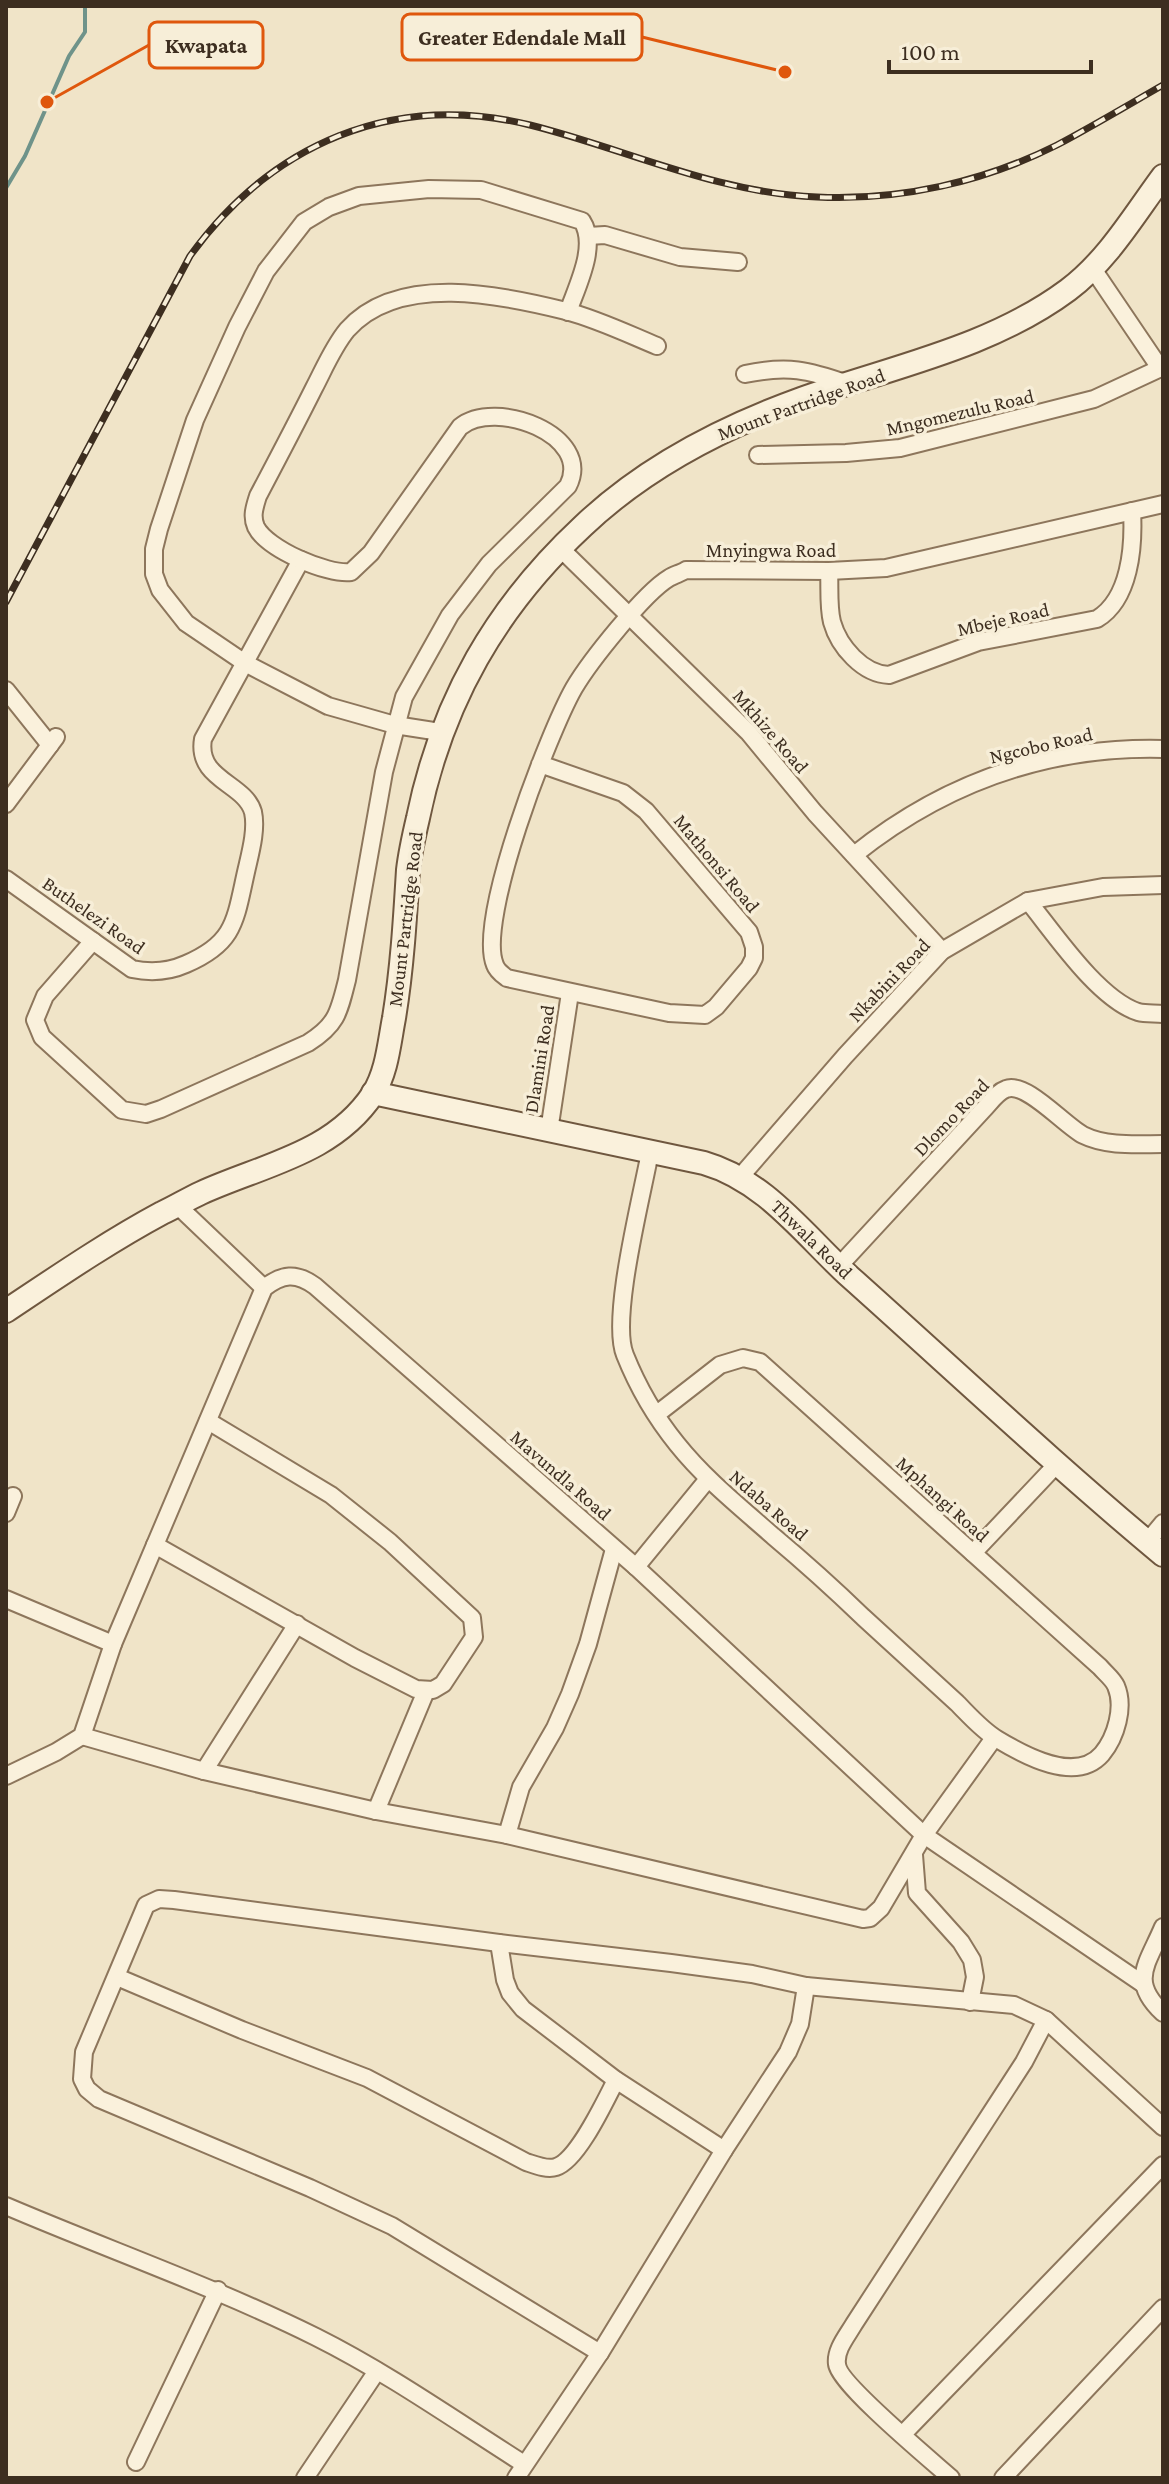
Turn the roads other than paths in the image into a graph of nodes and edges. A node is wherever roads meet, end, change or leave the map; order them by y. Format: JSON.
{"nodes":[{"id":1,"x":1163,"y":176,"type":"edge"},
{"id":2,"x":588,"y":236,"type":"junction"},
{"id":3,"x":738,"y":262,"type":"dead end"},
{"id":4,"x":1093,"y":269,"type":"junction"},
{"id":5,"x":568,"y":312,"type":"junction"},
{"id":6,"x":657,"y":346,"type":"dead end"},
{"id":7,"x":1162,"y":368,"type":"edge"},
{"id":8,"x":745,"y":374,"type":"dead end"},
{"id":9,"x":849,"y":385,"type":"junction"},
{"id":10,"x":758,"y":455,"type":"dead end"},
{"id":11,"x":1163,"y":504,"type":"edge"},
{"id":12,"x":1132,"y":511,"type":"junction"},
{"id":13,"x":560,"y":548,"type":"junction"},
{"id":14,"x":301,"y":560,"type":"junction"},
{"id":15,"x":829,"y":571,"type":"junction"},
{"id":16,"x":631,"y":617,"type":"junction"},
{"id":17,"x":245,"y":663,"type":"junction"},
{"id":18,"x":6,"y":690,"type":"edge"},
{"id":19,"x":395,"y":725,"type":"junction"},
{"id":20,"x":440,"y":732,"type":"junction"},
{"id":21,"x":1163,"y":749,"type":"edge"},
{"id":22,"x":540,"y":764,"type":"junction"},
{"id":23,"x":6,"y":804,"type":"edge"},
{"id":24,"x":854,"y":855,"type":"junction"},
{"id":25,"x":6,"y":879,"type":"edge"},
{"id":26,"x":1163,"y":885,"type":"edge"},
{"id":27,"x":1028,"y":901,"type":"junction"},
{"id":28,"x":93,"y":941,"type":"junction"},
{"id":29,"x":942,"y":951,"type":"junction"},
{"id":30,"x":495,"y":967,"type":"joint"},
{"id":31,"x":570,"y":993,"type":"junction"},
{"id":32,"x":1163,"y":1014,"type":"edge"},
{"id":33,"x":373,"y":1093,"type":"junction"},
{"id":34,"x":549,"y":1131,"type":"junction"},
{"id":35,"x":1163,"y":1144,"type":"edge"},
{"id":36,"x":650,"y":1152,"type":"junction"},
{"id":37,"x":741,"y":1176,"type":"junction"},
{"id":38,"x":178,"y":1206,"type":"junction"},
{"id":39,"x":839,"y":1266,"type":"junction"},
{"id":40,"x":264,"y":1288,"type":"junction"},
{"id":41,"x":6,"y":1311,"type":"edge"},
{"id":42,"x":657,"y":1414,"type":"junction"},
{"id":43,"x":208,"y":1421,"type":"junction"},
{"id":44,"x":1058,"y":1463,"type":"junction"},
{"id":45,"x":708,"y":1479,"type":"junction"},
{"id":46,"x":13,"y":1496,"type":"dead end"},
{"id":47,"x":6,"y":1513,"type":"edge"},
{"id":48,"x":1163,"y":1523,"type":"edge"},
{"id":49,"x":155,"y":1545,"type":"junction"},
{"id":50,"x":614,"y":1549,"type":"junction"},
{"id":51,"x":1155,"y":1549,"type":"edge"},
{"id":52,"x":973,"y":1553,"type":"junction"},
{"id":53,"x":636,"y":1567,"type":"junction"},
{"id":54,"x":6,"y":1599,"type":"edge"},
{"id":55,"x":297,"y":1624,"type":"junction"},
{"id":56,"x":113,"y":1644,"type":"junction"},
{"id":57,"x":426,"y":1691,"type":"junction"},
{"id":58,"x":82,"y":1736,"type":"junction"},
{"id":59,"x":994,"y":1738,"type":"junction"},
{"id":60,"x":1084,"y":1767,"type":"joint"},
{"id":61,"x":204,"y":1771,"type":"junction"},
{"id":62,"x":6,"y":1776,"type":"edge"},
{"id":63,"x":376,"y":1811,"type":"junction"},
{"id":64,"x":507,"y":1835,"type":"junction"},
{"id":65,"x":924,"y":1835,"type":"junction"},
{"id":66,"x":914,"y":1855,"type":"junction"},
{"id":67,"x":1163,"y":1927,"type":"edge"},
{"id":68,"x":499,"y":1943,"type":"junction"},
{"id":69,"x":117,"y":1977,"type":"junction"},
{"id":70,"x":1143,"y":1984,"type":"junction"},
{"id":71,"x":806,"y":1986,"type":"junction"},
{"id":72,"x":970,"y":2002,"type":"junction"},
{"id":73,"x":1163,"y":2013,"type":"edge"},
{"id":74,"x":1046,"y":2020,"type":"junction"},
{"id":75,"x":616,"y":2080,"type":"junction"},
{"id":76,"x":1163,"y":2127,"type":"edge"},
{"id":77,"x":724,"y":2150,"type":"junction"},
{"id":78,"x":1163,"y":2165,"type":"edge"},
{"id":79,"x":6,"y":2206,"type":"edge"},
{"id":80,"x":218,"y":2290,"type":"junction"},
{"id":81,"x":1163,"y":2308,"type":"edge"},
{"id":82,"x":600,"y":2353,"type":"junction"},
{"id":83,"x":377,"y":2371,"type":"junction"},
{"id":84,"x":903,"y":2434,"type":"junction"},
{"id":85,"x":136,"y":2462,"type":"dead end"},
{"id":86,"x":520,"y":2471,"type":"edge"},
{"id":87,"x":305,"y":2478,"type":"edge"},
{"id":88,"x":951,"y":2478,"type":"edge"},
{"id":89,"x":1003,"y":2478,"type":"edge"}],
"edges":[{"from":1,"to":4,"type":"street","name":"Mount Partridge Road"},
{"from":2,"to":3,"type":"street"},
{"from":2,"to":5,"type":"street"},
{"from":2,"to":17,"type":"street"},
{"from":4,"to":7,"type":"street"},
{"from":4,"to":9,"type":"street","name":"Mount Partridge Road"},
{"from":5,"to":6,"type":"street"},
{"from":5,"to":14,"type":"street"},
{"from":7,"to":10,"type":"street","name":"Mngomezulu Road"},
{"from":8,"to":9,"type":"street"},
{"from":9,"to":13,"type":"street","name":"Mount Partridge Road"},
{"from":11,"to":12,"type":"street","name":"Mnyingwa Road"},
{"from":12,"to":15,"type":"street","name":"Mnyingwa Road"},
{"from":12,"to":15,"type":"street","name":"Mbeje Road"},
{"from":13,"to":16,"type":"street","name":"Mkhize Road"},
{"from":13,"to":20,"type":"street","name":"Mount Partridge Road"},
{"from":14,"to":17,"type":"street"},
{"from":14,"to":19,"type":"street"},
{"from":15,"to":16,"type":"street","name":"Mnyingwa Road"},
{"from":16,"to":22,"type":"street","name":"Mnyingwa Road"},
{"from":16,"to":24,"type":"street","name":"Mkhize Road"},
{"from":17,"to":19,"type":"street"},
{"from":17,"to":28,"type":"street","name":"Buthelezi Road"},
{"from":18,"to":23,"type":"street"},
{"from":19,"to":20,"type":"street"},
{"from":19,"to":28,"type":"street"},
{"from":20,"to":33,"type":"street","name":"Mount Partridge Road"},
{"from":21,"to":24,"type":"street","name":"Ngcobo Road"},
{"from":22,"to":30,"type":"street","name":"Mnyingwa Road"},
{"from":22,"to":31,"type":"street","name":"Mathonsi Road"},
{"from":24,"to":29,"type":"street","name":"Mkhize Road"},
{"from":25,"to":28,"type":"street","name":"Buthelezi Road"},
{"from":26,"to":27,"type":"street","name":"Nkabini Road"},
{"from":27,"to":29,"type":"street","name":"Nkabini Road"},
{"from":27,"to":32,"type":"street"},
{"from":29,"to":37,"type":"street","name":"Nkabini Road"},
{"from":30,"to":31,"type":"street","name":"Mathonsi Road"},
{"from":31,"to":34,"type":"street","name":"Dlamini Road"},
{"from":33,"to":34,"type":"street","name":"Thwala Road"},
{"from":33,"to":38,"type":"street","name":"Mount Partridge Road"},
{"from":34,"to":36,"type":"street","name":"Thwala Road"},
{"from":35,"to":39,"type":"street","name":"Dlomo Road"},
{"from":36,"to":37,"type":"street","name":"Thwala Road"},
{"from":36,"to":42,"type":"street","name":"Ndaba Road"},
{"from":37,"to":39,"type":"street","name":"Thwala Road"},
{"from":38,"to":40,"type":"street"},
{"from":38,"to":41,"type":"street","name":"Mount Partridge Road"},
{"from":39,"to":44,"type":"street","name":"Thwala Road"},
{"from":40,"to":43,"type":"street"},
{"from":40,"to":50,"type":"street","name":"Mavundla Road"},
{"from":42,"to":45,"type":"street","name":"Ndaba Road"},
{"from":42,"to":52,"type":"street","name":"Mphangi Road"},
{"from":43,"to":49,"type":"street"},
{"from":43,"to":57,"type":"street"},
{"from":44,"to":51,"type":"street","name":"Thwala Road"},
{"from":44,"to":52,"type":"street"},
{"from":45,"to":53,"type":"street"},
{"from":45,"to":59,"type":"street","name":"Ndaba Road"},
{"from":46,"to":47,"type":"street"},
{"from":48,"to":51,"type":"street"},
{"from":49,"to":55,"type":"street"},
{"from":49,"to":56,"type":"street"},
{"from":50,"to":53,"type":"street","name":"Mavundla Road"},
{"from":50,"to":64,"type":"street"},
{"from":52,"to":60,"type":"street","name":"Mphangi Road"},
{"from":53,"to":65,"type":"street","name":"Mavundla Road"},
{"from":54,"to":56,"type":"street"},
{"from":55,"to":57,"type":"street"},
{"from":55,"to":61,"type":"street"},
{"from":56,"to":58,"type":"street"},
{"from":57,"to":63,"type":"street"},
{"from":58,"to":61,"type":"street"},
{"from":58,"to":62,"type":"street"},
{"from":59,"to":60,"type":"street","name":"Ndaba Road"},
{"from":59,"to":65,"type":"street"},
{"from":61,"to":63,"type":"street"},
{"from":63,"to":64,"type":"street"},
{"from":64,"to":66,"type":"street"},
{"from":65,"to":66,"type":"street"},
{"from":65,"to":70,"type":"street","name":"Mavundla Road"},
{"from":66,"to":72,"type":"street"},
{"from":67,"to":70,"type":"street"},
{"from":68,"to":69,"type":"street"},
{"from":68,"to":71,"type":"street"},
{"from":68,"to":75,"type":"street"},
{"from":69,"to":75,"type":"street"},
{"from":69,"to":82,"type":"street"},
{"from":70,"to":73,"type":"street"},
{"from":71,"to":72,"type":"street"},
{"from":71,"to":77,"type":"street"},
{"from":72,"to":74,"type":"street"},
{"from":74,"to":76,"type":"street"},
{"from":74,"to":84,"type":"street"},
{"from":75,"to":77,"type":"street"},
{"from":77,"to":82,"type":"street"},
{"from":78,"to":84,"type":"street"},
{"from":79,"to":80,"type":"street"},
{"from":80,"to":83,"type":"street"},
{"from":80,"to":85,"type":"street"},
{"from":81,"to":89,"type":"street"},
{"from":82,"to":86,"type":"street"},
{"from":83,"to":86,"type":"street"},
{"from":83,"to":87,"type":"street"},
{"from":84,"to":88,"type":"street"}]}
